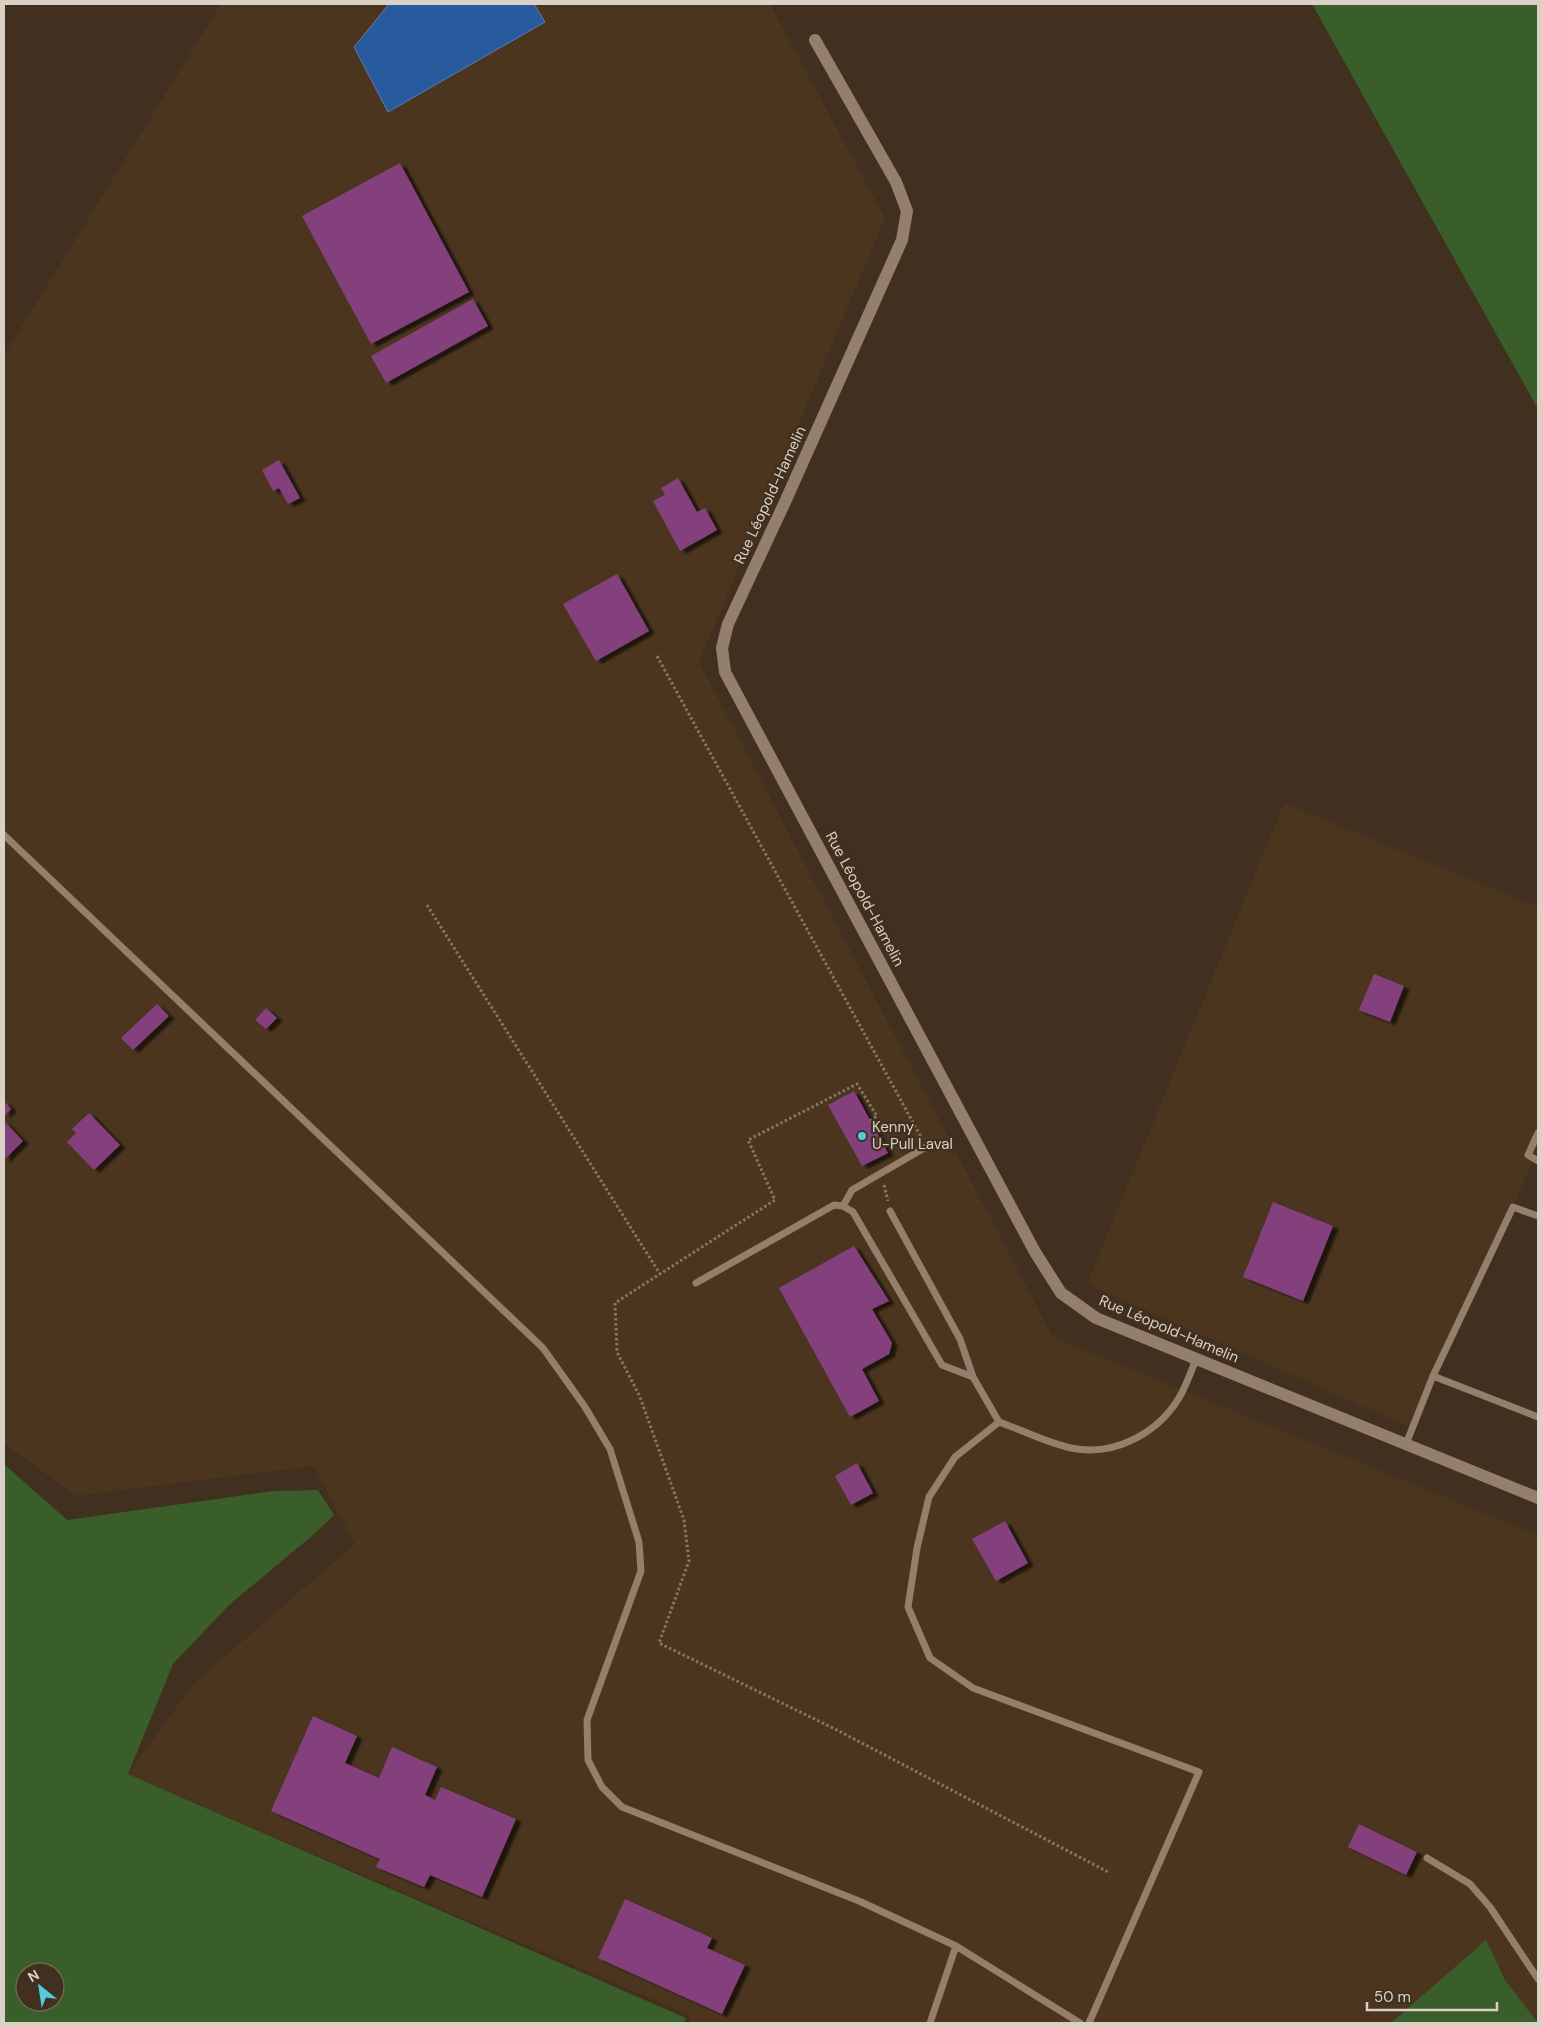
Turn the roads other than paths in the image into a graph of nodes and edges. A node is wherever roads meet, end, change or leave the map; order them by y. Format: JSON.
{"nodes":[{"id":1,"x":815,"y":40,"type":"dead end"},
{"id":2,"x":4,"y":835,"type":"edge"},
{"id":3,"x":1538,"y":1133,"type":"edge"},
{"id":4,"x":926,"y":1147,"type":"road end"},
{"id":5,"x":1538,"y":1162,"type":"edge"},
{"id":6,"x":843,"y":1206,"type":"junction"},
{"id":7,"x":890,"y":1211,"type":"dead end"},
{"id":8,"x":1538,"y":1216,"type":"edge"},
{"id":9,"x":696,"y":1283,"type":"dead end"},
{"id":10,"x":1196,"y":1359,"type":"junction"},
{"id":11,"x":1433,"y":1376,"type":"junction"},
{"id":12,"x":973,"y":1377,"type":"junction"},
{"id":13,"x":1538,"y":1416,"type":"edge"},
{"id":14,"x":999,"y":1422,"type":"junction"},
{"id":15,"x":1406,"y":1444,"type":"junction"},
{"id":16,"x":1538,"y":1498,"type":"edge"},
{"id":17,"x":1427,"y":1858,"type":"dead end"},
{"id":18,"x":956,"y":1946,"type":"junction"},
{"id":19,"x":1538,"y":1979,"type":"edge"},
{"id":20,"x":930,"y":2023,"type":"edge"},
{"id":21,"x":1080,"y":2023,"type":"edge"},
{"id":22,"x":1089,"y":2023,"type":"edge"}],
"edges":[{"from":1,"to":10,"type":"street","name":"Rue Léopold-Hamelin"},
{"from":2,"to":18,"type":"lane"},
{"from":3,"to":5,"type":"lane"},
{"from":4,"to":6,"type":"lane"},
{"from":6,"to":9,"type":"lane"},
{"from":6,"to":12,"type":"lane"},
{"from":7,"to":12,"type":"lane"},
{"from":8,"to":11,"type":"lane"},
{"from":10,"to":14,"type":"lane"},
{"from":10,"to":15,"type":"street","name":"Rue Léopold-Hamelin"},
{"from":11,"to":13,"type":"lane"},
{"from":11,"to":15,"type":"lane"},
{"from":12,"to":14,"type":"lane"},
{"from":14,"to":22,"type":"lane"},
{"from":15,"to":16,"type":"street","name":"Rue Léopold-Hamelin"},
{"from":17,"to":19,"type":"lane"},
{"from":18,"to":20,"type":"lane"},
{"from":18,"to":21,"type":"lane"}]}
